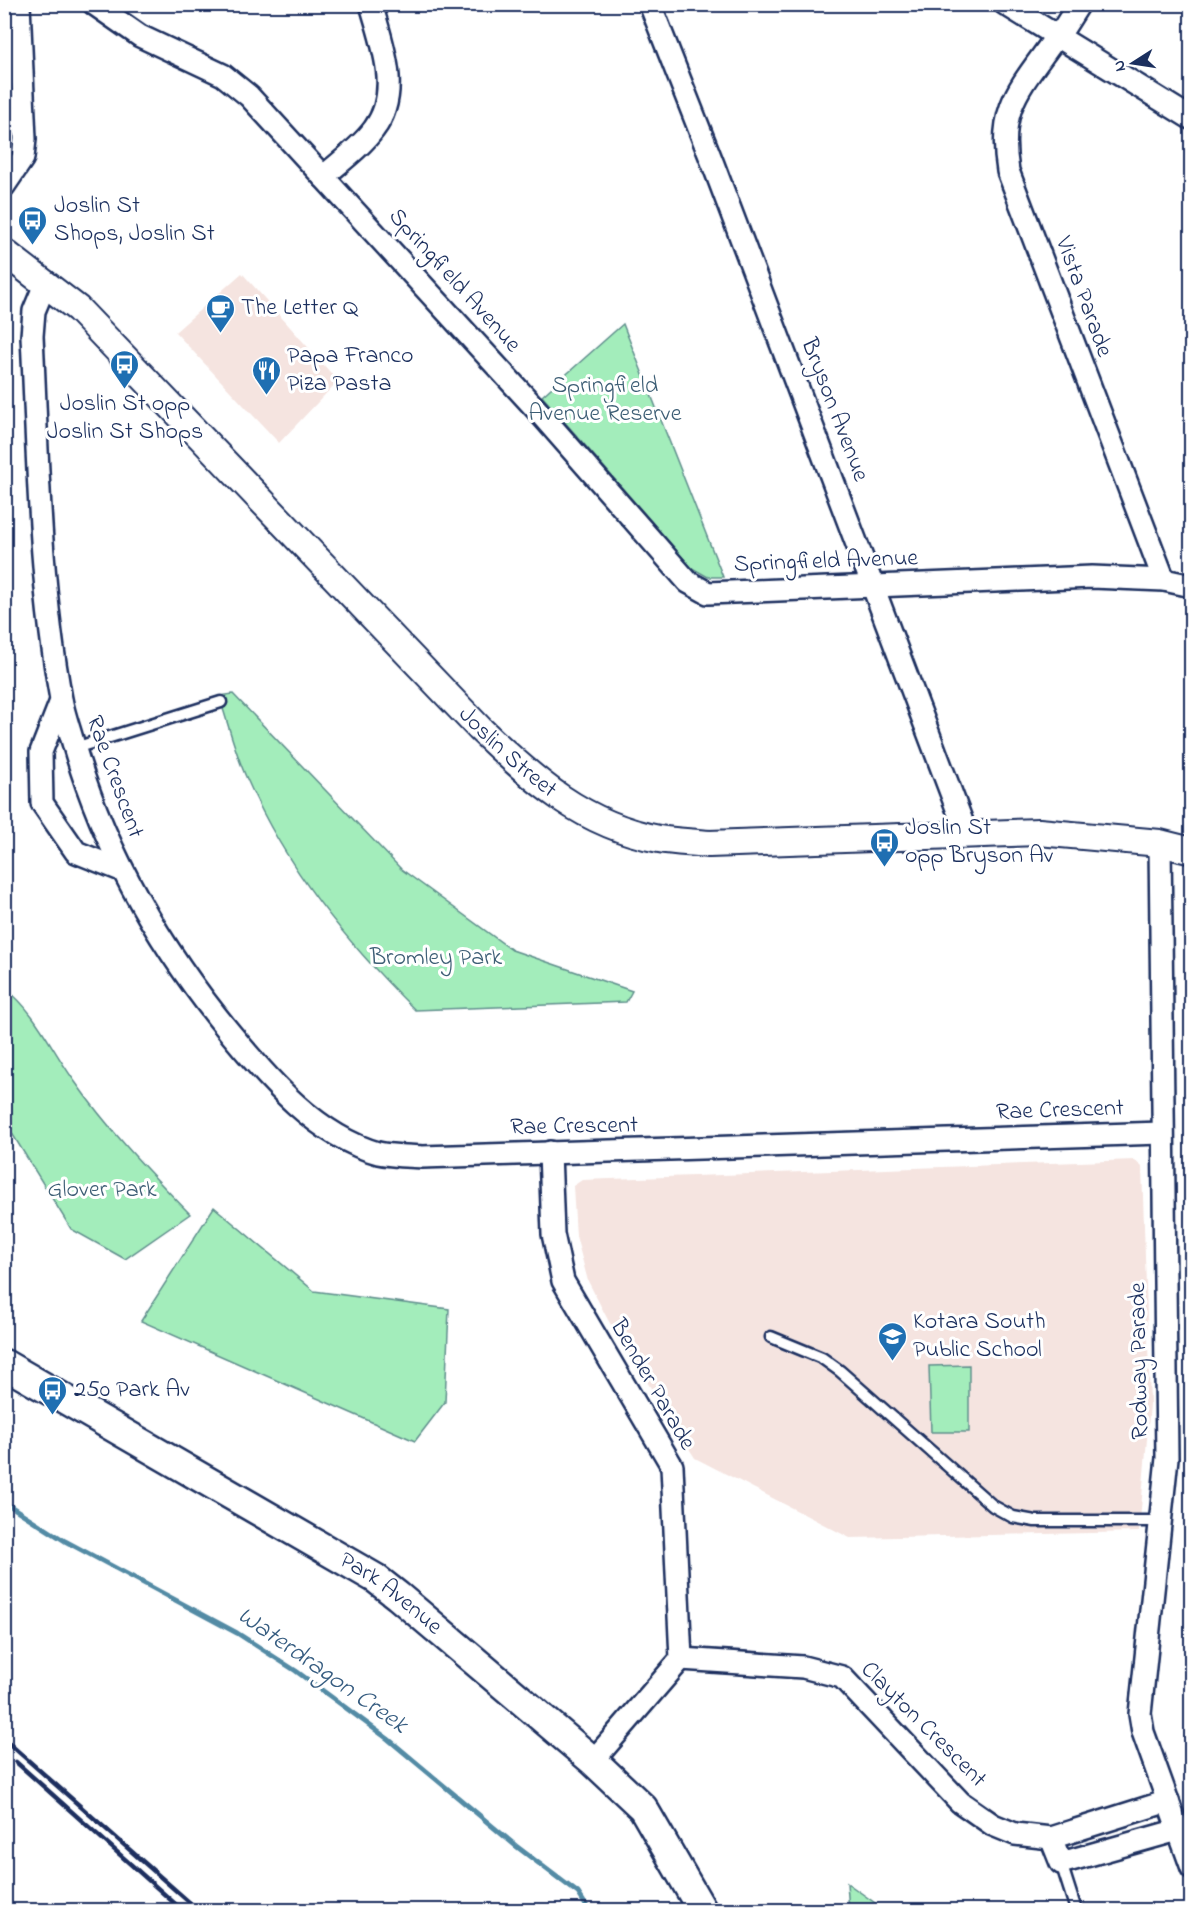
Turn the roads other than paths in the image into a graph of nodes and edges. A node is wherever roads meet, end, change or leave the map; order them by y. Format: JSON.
{"nodes":[{"id":1,"x":19,"y":4,"type":"edge"},
{"id":2,"x":94,"y":4,"type":"edge"},
{"id":3,"x":371,"y":4,"type":"edge"},
{"id":4,"x":650,"y":4,"type":"edge"},
{"id":5,"x":1005,"y":4,"type":"edge"},
{"id":6,"x":1079,"y":4,"type":"edge"},
{"id":7,"x":1057,"y":37,"type":"junction"},
{"id":8,"x":1191,"y":119,"type":"edge"},
{"id":9,"x":323,"y":177,"type":"junction"},
{"id":10,"x":4,"y":186,"type":"edge"},
{"id":11,"x":4,"y":252,"type":"edge"},
{"id":12,"x":46,"y":282,"type":"junction"},
{"id":13,"x":1164,"y":580,"type":"junction"},
{"id":14,"x":874,"y":586,"type":"junction"},
{"id":15,"x":1191,"y":586,"type":"edge"},
{"id":16,"x":61,"y":701,"type":"junction"},
{"id":17,"x":221,"y":702,"type":"dead end"},
{"id":18,"x":75,"y":748,"type":"junction"},
{"id":19,"x":967,"y":835,"type":"junction"},
{"id":20,"x":1160,"y":843,"type":"junction"},
{"id":21,"x":1191,"y":851,"type":"edge"},
{"id":22,"x":121,"y":870,"type":"junction"},
{"id":23,"x":1162,"y":1133,"type":"junction"},
{"id":24,"x":550,"y":1152,"type":"junction"},
{"id":25,"x":771,"y":1337,"type":"dead end"},
{"id":26,"x":4,"y":1364,"type":"edge"},
{"id":27,"x":1160,"y":1521,"type":"junction"},
{"id":28,"x":681,"y":1659,"type":"junction"},
{"id":29,"x":593,"y":1761,"type":"junction"},
{"id":30,"x":1168,"y":1801,"type":"junction"},
{"id":31,"x":1178,"y":1830,"type":"junction"},
{"id":32,"x":1052,"y":1838,"type":"junction"},
{"id":33,"x":1061,"y":1863,"type":"junction"},
{"id":34,"x":1191,"y":1868,"type":"edge"},
{"id":35,"x":702,"y":1911,"type":"edge"},
{"id":36,"x":1076,"y":1911,"type":"edge"}],
"edges":[{"from":1,"to":10,"type":"street"},
{"from":2,"to":9,"type":"street","name":"Springfield Avenue"},
{"from":3,"to":9,"type":"street"},
{"from":4,"to":14,"type":"street","name":"Bryson Avenue"},
{"from":5,"to":7,"type":"street"},
{"from":6,"to":7,"type":"street","name":"Vista Parade"},
{"from":7,"to":8,"type":"street"},
{"from":7,"to":13,"type":"street","name":"Vista Parade"},
{"from":9,"to":14,"type":"street","name":"Springfield Avenue"},
{"from":11,"to":12,"type":"street","name":"Joslin Street"},
{"from":12,"to":16,"type":"street","name":"Rae Crescent"},
{"from":12,"to":19,"type":"street","name":"Joslin Street"},
{"from":13,"to":14,"type":"street","name":"Springfield Avenue"},
{"from":13,"to":15,"type":"street","name":"Springfield Avenue"},
{"from":14,"to":19,"type":"street","name":"Bryson Avenue"},
{"from":16,"to":18,"type":"street","name":"Rae Crescent"},
{"from":16,"to":22,"type":"street","name":"Rae Crescent"},
{"from":17,"to":18,"type":"lane"},
{"from":18,"to":22,"type":"street","name":"Rae Crescent"},
{"from":19,"to":20,"type":"street","name":"Joslin Street"},
{"from":20,"to":21,"type":"street","name":"Joslin Street"},
{"from":20,"to":23,"type":"street","name":"Rodway Parade"},
{"from":22,"to":24,"type":"street","name":"Rae Crescent"},
{"from":23,"to":24,"type":"street","name":"Rae Crescent"},
{"from":23,"to":27,"type":"street","name":"Rodway Parade"},
{"from":24,"to":28,"type":"street","name":"Bender Parade"},
{"from":25,"to":27,"type":"lane"},
{"from":26,"to":29,"type":"main road","name":"Park Avenue"},
{"from":27,"to":30,"type":"street","name":"Rodway Parade"},
{"from":28,"to":29,"type":"street"},
{"from":28,"to":32,"type":"street","name":"Clayton Crescent"},
{"from":29,"to":35,"type":"main road","name":"Park Avenue"},
{"from":30,"to":31,"type":"street","name":"Rodway Parade"},
{"from":30,"to":32,"type":"street","name":"Clayton Crescent"},
{"from":31,"to":33,"type":"street"},
{"from":31,"to":34,"type":"street","name":"Rodway Parade"},
{"from":32,"to":33,"type":"street"},
{"from":33,"to":36,"type":"lane"}]}
